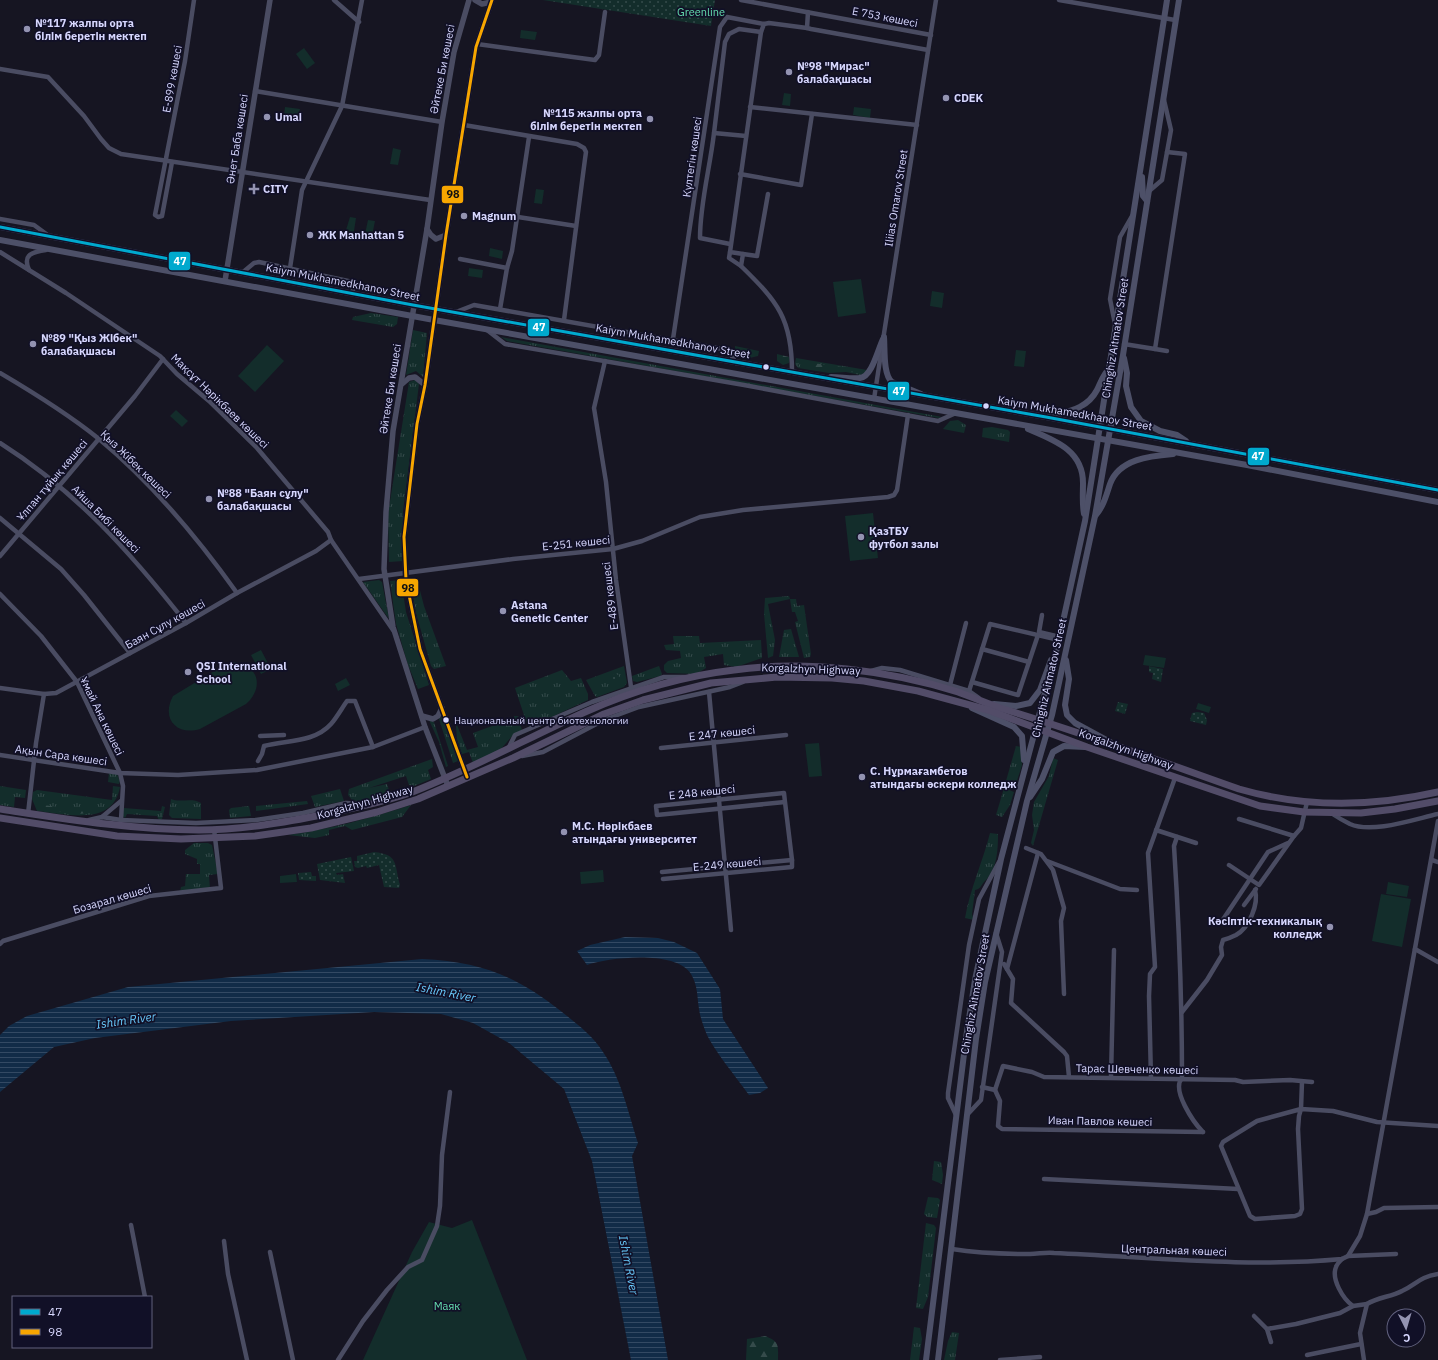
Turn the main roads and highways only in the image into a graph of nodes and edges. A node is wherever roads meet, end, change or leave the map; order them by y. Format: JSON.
{"nodes":[{"id":1,"x":1167,"y":0,"type":"edge"},
{"id":2,"x":1179,"y":0,"type":"edge"},
{"id":3,"x":1155,"y":80,"type":"junction"},
{"id":4,"x":1166,"y":81,"type":"junction"},
{"id":5,"x":1141,"y":167,"type":"junction"},
{"id":6,"x":1147,"y":201,"type":"junction"},
{"id":7,"x":1132,"y":221,"type":"junction"},
{"id":8,"x":0,"y":227,"type":"edge"},
{"id":9,"x":0,"y":240,"type":"edge"},
{"id":10,"x":1138,"y":259,"type":"junction"},
{"id":11,"x":1123,"y":355,"type":"junction"},
{"id":12,"x":1110,"y":368,"type":"junction"},
{"id":13,"x":823,"y":378,"type":"junction"},
{"id":14,"x":928,"y":397,"type":"junction"},
{"id":15,"x":1046,"y":417,"type":"junction"},
{"id":16,"x":1015,"y":424,"type":"junction"},
{"id":17,"x":1100,"y":427,"type":"junction"},
{"id":18,"x":1110,"y":429,"type":"junction"},
{"id":19,"x":1098,"y":438,"type":"junction"},
{"id":20,"x":1108,"y":440,"type":"junction"},
{"id":21,"x":1189,"y":443,"type":"junction"},
{"id":22,"x":1182,"y":453,"type":"junction"},
{"id":23,"x":1363,"y":476,"type":"junction"},
{"id":24,"x":1361,"y":487,"type":"junction"},
{"id":25,"x":1438,"y":490,"type":"edge"},
{"id":26,"x":1438,"y":502,"type":"edge"},
{"id":27,"x":1095,"y":516,"type":"junction"},
{"id":28,"x":1085,"y":520,"type":"junction"},
{"id":29,"x":1059,"y":640,"type":"junction"},
{"id":30,"x":1066,"y":654,"type":"junction"},
{"id":31,"x":989,"y":704,"type":"junction"},
{"id":32,"x":965,"y":705,"type":"junction"},
{"id":33,"x":1038,"y":723,"type":"junction"},
{"id":34,"x":1050,"y":723,"type":"junction"},
{"id":35,"x":1048,"y":731,"type":"junction"},
{"id":36,"x":1087,"y":747,"type":"junction"},
{"id":37,"x":1118,"y":747,"type":"junction"},
{"id":38,"x":1022,"y":775,"type":"junction"},
{"id":39,"x":1438,"y":792,"type":"edge"},
{"id":40,"x":1027,"y":801,"type":"junction"},
{"id":41,"x":1438,"y":801,"type":"edge"},
{"id":42,"x":0,"y":809,"type":"edge"},
{"id":43,"x":28,"y":814,"type":"junction"},
{"id":44,"x":0,"y":818,"type":"edge"},
{"id":45,"x":26,"y":822,"type":"junction"},
{"id":46,"x":926,"y":1360,"type":"edge"},
{"id":47,"x":938,"y":1360,"type":"edge"}],
"edges":[{"from":1,"to":3,"type":"main road","name":"Chinghiz Aitmatov Street"},
{"from":2,"to":4,"type":"main road","name":"Chinghiz Aitmatov Street"},
{"from":3,"to":4,"type":"main road"},
{"from":3,"to":5,"type":"main road","name":"Chinghiz Aitmatov Street"},
{"from":4,"to":6,"type":"main road","name":"Chinghiz Aitmatov Street"},
{"from":5,"to":6,"type":"main road"},
{"from":5,"to":7,"type":"main road","name":"Chinghiz Aitmatov Street"},
{"from":6,"to":10,"type":"main road","name":"Chinghiz Aitmatov Street"},
{"from":7,"to":10,"type":"main road"},
{"from":7,"to":12,"type":"main road","name":"Chinghiz Aitmatov Street"},
{"from":8,"to":13,"type":"main road","name":"Kaiym Mukhamedkhanov Street"},
{"from":9,"to":16,"type":"main road","name":"Kaiym Mukhamedkhanov Street"},
{"from":10,"to":11,"type":"main road","name":"Chinghiz Aitmatov Street"},
{"from":11,"to":18,"type":"main road","name":"Chinghiz Aitmatov Street"},
{"from":11,"to":21,"type":"main road"},
{"from":12,"to":15,"type":"main road"},
{"from":12,"to":17,"type":"main road","name":"Chinghiz Aitmatov Street"},
{"from":13,"to":14,"type":"main road","name":"Kaiym Mukhamedkhanov Street"},
{"from":13,"to":14,"type":"main road"},
{"from":14,"to":15,"type":"main road","name":"Kaiym Mukhamedkhanov Street"},
{"from":15,"to":17,"type":"main road","name":"Kaiym Mukhamedkhanov Street"},
{"from":16,"to":19,"type":"main road","name":"Kaiym Mukhamedkhanov Street"},
{"from":16,"to":28,"type":"main road"},
{"from":17,"to":18,"type":"main road","name":"Kaiym Mukhamedkhanov Street"},
{"from":17,"to":19,"type":"main road","name":"Chinghiz Aitmatov Street"},
{"from":18,"to":20,"type":"main road","name":"Chinghiz Aitmatov Street"},
{"from":18,"to":21,"type":"main road","name":"Kaiym Mukhamedkhanov Street"},
{"from":19,"to":20,"type":"main road","name":"Kaiym Mukhamedkhanov Street"},
{"from":19,"to":28,"type":"main road","name":"Chinghiz Aitmatov Street"},
{"from":20,"to":22,"type":"main road","name":"Kaiym Mukhamedkhanov Street"},
{"from":20,"to":27,"type":"main road","name":"Chinghiz Aitmatov Street"},
{"from":21,"to":23,"type":"main road","name":"Kaiym Mukhamedkhanov Street"},
{"from":22,"to":24,"type":"main road","name":"Kaiym Mukhamedkhanov Street"},
{"from":22,"to":27,"type":"main road"},
{"from":23,"to":24,"type":"main road"},
{"from":23,"to":25,"type":"main road","name":"Kaiym Mukhamedkhanov Street"},
{"from":24,"to":26,"type":"main road","name":"Kaiym Mukhamedkhanov Street"},
{"from":27,"to":30,"type":"main road","name":"Chinghiz Aitmatov Street"},
{"from":28,"to":29,"type":"main road","name":"Chinghiz Aitmatov Street"},
{"from":29,"to":31,"type":"main road"},
{"from":29,"to":33,"type":"main road","name":"Chinghiz Aitmatov Street"},
{"from":30,"to":34,"type":"main road","name":"Chinghiz Aitmatov Street"},
{"from":30,"to":37,"type":"main road"},
{"from":31,"to":33,"type":"main road","name":"Korgalzhyn Highway"},
{"from":31,"to":43,"type":"main road","name":"Korgalzhyn Highway"},
{"from":32,"to":33,"type":"main road","name":"Korgalzhyn Highway"},
{"from":32,"to":38,"type":"main road"},
{"from":32,"to":45,"type":"main road","name":"Korgalzhyn Highway"},
{"from":33,"to":34,"type":"main road","name":"Korgalzhyn Highway"},
{"from":33,"to":35,"type":"main road","name":"Korgalzhyn Highway"},
{"from":33,"to":38,"type":"main road","name":"Chinghiz Aitmatov Street"},
{"from":34,"to":35,"type":"main road","name":"Chinghiz Aitmatov Street"},
{"from":34,"to":37,"type":"main road","name":"Korgalzhyn Highway"},
{"from":35,"to":36,"type":"main road","name":"Korgalzhyn Highway"},
{"from":35,"to":40,"type":"main road","name":"Chinghiz Aitmatov Street"},
{"from":36,"to":40,"type":"main road"},
{"from":36,"to":41,"type":"main road","name":"Korgalzhyn Highway"},
{"from":37,"to":39,"type":"main road","name":"Korgalzhyn Highway"},
{"from":38,"to":46,"type":"main road","name":"Chinghiz Aitmatov Street"},
{"from":40,"to":47,"type":"main road","name":"Chinghiz Aitmatov Street"},
{"from":42,"to":43,"type":"main road","name":"Korgalzhyn Highway"},
{"from":43,"to":45,"type":"main road"},
{"from":44,"to":45,"type":"main road","name":"Korgalzhyn Highway"}]}
